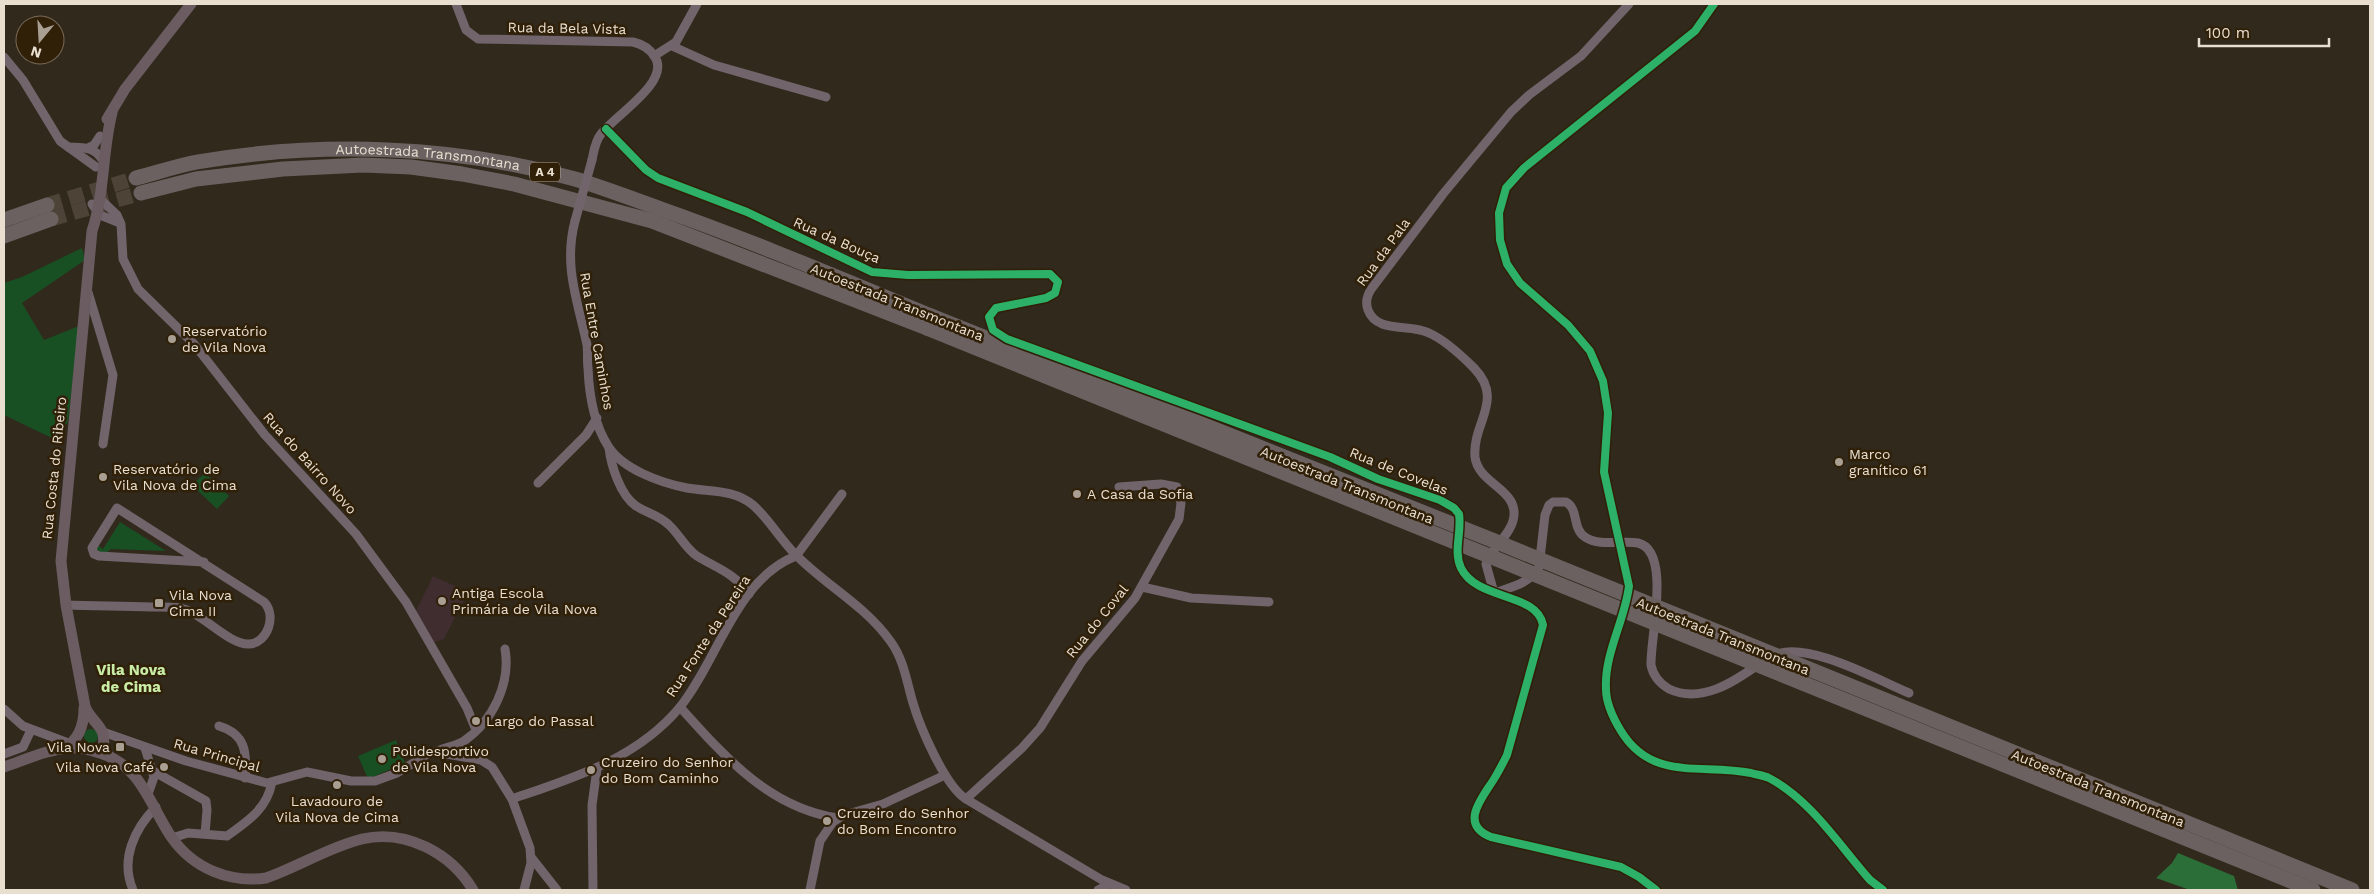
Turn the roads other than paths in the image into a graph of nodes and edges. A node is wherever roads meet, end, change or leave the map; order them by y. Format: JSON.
{"nodes":[{"id":1,"x":192,"y":4,"type":"edge"},
{"id":2,"x":456,"y":4,"type":"edge"},
{"id":3,"x":698,"y":4,"type":"edge"},
{"id":4,"x":1629,"y":4,"type":"edge"},
{"id":5,"x":672,"y":46,"type":"junction"},
{"id":6,"x":654,"y":56,"type":"junction"},
{"id":7,"x":4,"y":57,"type":"edge"},
{"id":8,"x":826,"y":97,"type":"dead end"},
{"id":9,"x":112,"y":113,"type":"junction"},
{"id":10,"x":606,"y":129,"type":"junction"},
{"id":11,"x":96,"y":156,"type":"junction"},
{"id":12,"x":136,"y":178,"type":"tunnel mouth"},
{"id":13,"x":141,"y":193,"type":"tunnel mouth"},
{"id":14,"x":47,"y":205,"type":"tunnel mouth"},
{"id":15,"x":98,"y":208,"type":"junction"},
{"id":16,"x":4,"y":220,"type":"edge"},
{"id":17,"x":51,"y":220,"type":"tunnel mouth"},
{"id":18,"x":4,"y":236,"type":"edge"},
{"id":19,"x":87,"y":289,"type":"junction"},
{"id":20,"x":929,"y":322,"type":"junction"},
{"id":21,"x":1007,"y":338,"type":"joint"},
{"id":22,"x":597,"y":418,"type":"junction"},
{"id":23,"x":102,"y":444,"type":"dead end"},
{"id":24,"x":609,"y":448,"type":"junction"},
{"id":25,"x":538,"y":483,"type":"dead end"},
{"id":26,"x":1118,"y":487,"type":"dead end"},
{"id":27,"x":842,"y":494,"type":"dead end"},
{"id":28,"x":796,"y":556,"type":"junction"},
{"id":29,"x":204,"y":562,"type":"junction"},
{"id":30,"x":1142,"y":587,"type":"junction"},
{"id":31,"x":1494,"y":593,"type":"junction"},
{"id":32,"x":749,"y":594,"type":"junction"},
{"id":33,"x":1269,"y":602,"type":"dead end"},
{"id":34,"x":66,"y":605,"type":"junction"},
{"id":35,"x":505,"y":649,"type":"dead end"},
{"id":36,"x":1909,"y":692,"type":"dead end"},
{"id":37,"x":84,"y":706,"type":"junction"},
{"id":38,"x":680,"y":706,"type":"junction"},
{"id":39,"x":4,"y":709,"type":"edge"},
{"id":40,"x":219,"y":726,"type":"dead end"},
{"id":41,"x":31,"y":730,"type":"junction"},
{"id":42,"x":80,"y":730,"type":"junction"},
{"id":43,"x":476,"y":730,"type":"junction"},
{"id":44,"x":101,"y":732,"type":"junction"},
{"id":45,"x":68,"y":746,"type":"junction"},
{"id":46,"x":145,"y":748,"type":"junction"},
{"id":47,"x":89,"y":750,"type":"junction"},
{"id":48,"x":438,"y":752,"type":"junction"},
{"id":49,"x":4,"y":754,"type":"edge"},
{"id":50,"x":109,"y":756,"type":"junction"},
{"id":51,"x":4,"y":767,"type":"edge"},
{"id":52,"x":597,"y":769,"type":"junction"},
{"id":53,"x":153,"y":771,"type":"junction"},
{"id":54,"x":945,"y":775,"type":"junction"},
{"id":55,"x":245,"y":778,"type":"junction"},
{"id":56,"x":272,"y":782,"type":"junction"},
{"id":57,"x":148,"y":794,"type":"junction"},
{"id":58,"x":512,"y":798,"type":"junction"},
{"id":59,"x":966,"y":799,"type":"junction"},
{"id":60,"x":156,"y":807,"type":"junction"},
{"id":61,"x":813,"y":812,"type":"junction"},
{"id":62,"x":838,"y":818,"type":"junction"},
{"id":63,"x":205,"y":834,"type":"junction"},
{"id":64,"x":823,"y":834,"type":"junction"},
{"id":65,"x":172,"y":838,"type":"junction"},
{"id":66,"x":531,"y":857,"type":"junction"},
{"id":67,"x":1110,"y":884,"type":"junction"},
{"id":68,"x":133,"y":890,"type":"edge"},
{"id":69,"x":472,"y":890,"type":"edge"},
{"id":70,"x":524,"y":890,"type":"edge"},
{"id":71,"x":557,"y":890,"type":"edge"},
{"id":72,"x":593,"y":890,"type":"edge"},
{"id":73,"x":810,"y":890,"type":"edge"},
{"id":74,"x":1098,"y":890,"type":"edge"},
{"id":75,"x":1126,"y":890,"type":"edge"},
{"id":76,"x":1656,"y":890,"type":"edge"},
{"id":77,"x":2313,"y":890,"type":"edge"},
{"id":78,"x":2352,"y":890,"type":"edge"}],
"edges":[{"from":1,"to":9,"type":"main road","name":"Rua Costa do Ribeiro"},
{"from":2,"to":6,"type":"street","name":"Rua da Bela Vista"},
{"from":3,"to":5,"type":"street"},
{"from":4,"to":31,"type":"street","name":"Rua da Pala"},
{"from":5,"to":6,"type":"street"},
{"from":5,"to":8,"type":"street"},
{"from":6,"to":10,"type":"street"},
{"from":7,"to":11,"type":"street"},
{"from":9,"to":11,"type":"main road","name":"Rua Costa do Ribeiro"},
{"from":9,"to":11,"type":"main road","name":"Rua Costa do Ribeiro"},
{"from":10,"to":21,"type":"street","name":"Rua da Bouça"},
{"from":10,"to":22,"type":"street","name":"Rua Entre Caminhos","bridge":true},
{"from":11,"to":15,"type":"main road","name":"Rua Costa do Ribeiro"},
{"from":12,"to":20,"type":"highway","name":"Autoestrada Transmontana","number":"A 4"},
{"from":13,"to":20,"type":"highway","name":"Autoestrada Transmontana","number":"A 4"},
{"from":14,"to":16,"type":"highway"},
{"from":15,"to":19,"type":"main road","name":"Rua Costa do Ribeiro"},
{"from":15,"to":43,"type":"street","name":"Rua do Bairro Novo"},
{"from":17,"to":18,"type":"highway"},
{"from":19,"to":23,"type":"street"},
{"from":19,"to":34,"type":"main road","name":"Rua Costa do Ribeiro"},
{"from":20,"to":77,"type":"highway","name":"Autoestrada Transmontana","number":"A 4","bridge":true},
{"from":20,"to":78,"type":"highway","name":"Autoestrada Transmontana","number":"A 4","bridge":true},
{"from":21,"to":31,"type":"street","name":"Rua de Covelas"},
{"from":22,"to":24,"type":"street","name":"Rua Entre Caminhos"},
{"from":22,"to":25,"type":"street"},
{"from":24,"to":28,"type":"street","name":"Rua Entre Caminhos"},
{"from":24,"to":32,"type":"street"},
{"from":26,"to":30,"type":"street","name":"Rua do Coval"},
{"from":27,"to":28,"type":"street"},
{"from":28,"to":32,"type":"street","name":"Rua Fonte da Pereira"},
{"from":28,"to":54,"type":"street","name":"Rua Entre Caminhos"},
{"from":29,"to":29,"type":"street"},
{"from":29,"to":34,"type":"street"},
{"from":30,"to":33,"type":"street"},
{"from":30,"to":59,"type":"street","name":"Rua do Coval"},
{"from":31,"to":36,"type":"street"},
{"from":31,"to":76,"type":"street","name":"Rua de Covelas"},
{"from":32,"to":38,"type":"street","name":"Rua Fonte da Pereira"},
{"from":34,"to":37,"type":"main road","name":"Rua Costa do Ribeiro"},
{"from":35,"to":43,"type":"street","name":"Rua Principal"},
{"from":37,"to":42,"type":"main road"},
{"from":37,"to":44,"type":"main road"},
{"from":38,"to":52,"type":"street","name":"Rua Fonte da Pereira"},
{"from":38,"to":61,"type":"street"},
{"from":39,"to":41,"type":"street"},
{"from":40,"to":55,"type":"street"},
{"from":41,"to":45,"type":"street"},
{"from":41,"to":49,"type":"street"},
{"from":42,"to":44,"type":"main road"},
{"from":42,"to":45,"type":"main road"},
{"from":42,"to":47,"type":"main road"},
{"from":43,"to":48,"type":"street","name":"Rua Principal"},
{"from":44,"to":46,"type":"street","name":"Rua Principal"},
{"from":44,"to":47,"type":"main road"},
{"from":44,"to":50,"type":"main road"},
{"from":45,"to":47,"type":"main road"},
{"from":45,"to":51,"type":"main road"},
{"from":46,"to":53,"type":"street"},
{"from":46,"to":55,"type":"street","name":"Rua Principal"},
{"from":47,"to":50,"type":"main road"},
{"from":48,"to":56,"type":"street","name":"Rua Principal"},
{"from":48,"to":58,"type":"street"},
{"from":50,"to":57,"type":"main road"},
{"from":52,"to":58,"type":"street","name":"Rua Fonte da Pereira"},
{"from":52,"to":72,"type":"street"},
{"from":53,"to":57,"type":"street"},
{"from":53,"to":63,"type":"street"},
{"from":54,"to":59,"type":"street","name":"Rua Entre Caminhos"},
{"from":54,"to":62,"type":"street"},
{"from":55,"to":56,"type":"street","name":"Rua Principal"},
{"from":56,"to":63,"type":"street"},
{"from":57,"to":60,"type":"main road"},
{"from":58,"to":66,"type":"street"},
{"from":59,"to":67,"type":"street","name":"Rua Entre Caminhos"},
{"from":60,"to":65,"type":"main road"},
{"from":60,"to":68,"type":"street"},
{"from":61,"to":62,"type":"street"},
{"from":61,"to":64,"type":"street"},
{"from":62,"to":64,"type":"street"},
{"from":63,"to":65,"type":"street"},
{"from":64,"to":73,"type":"street"},
{"from":65,"to":69,"type":"main road"},
{"from":66,"to":70,"type":"street"},
{"from":66,"to":71,"type":"street"},
{"from":67,"to":74,"type":"street"},
{"from":67,"to":75,"type":"street","name":"Rua Entre Caminhos"}]}
